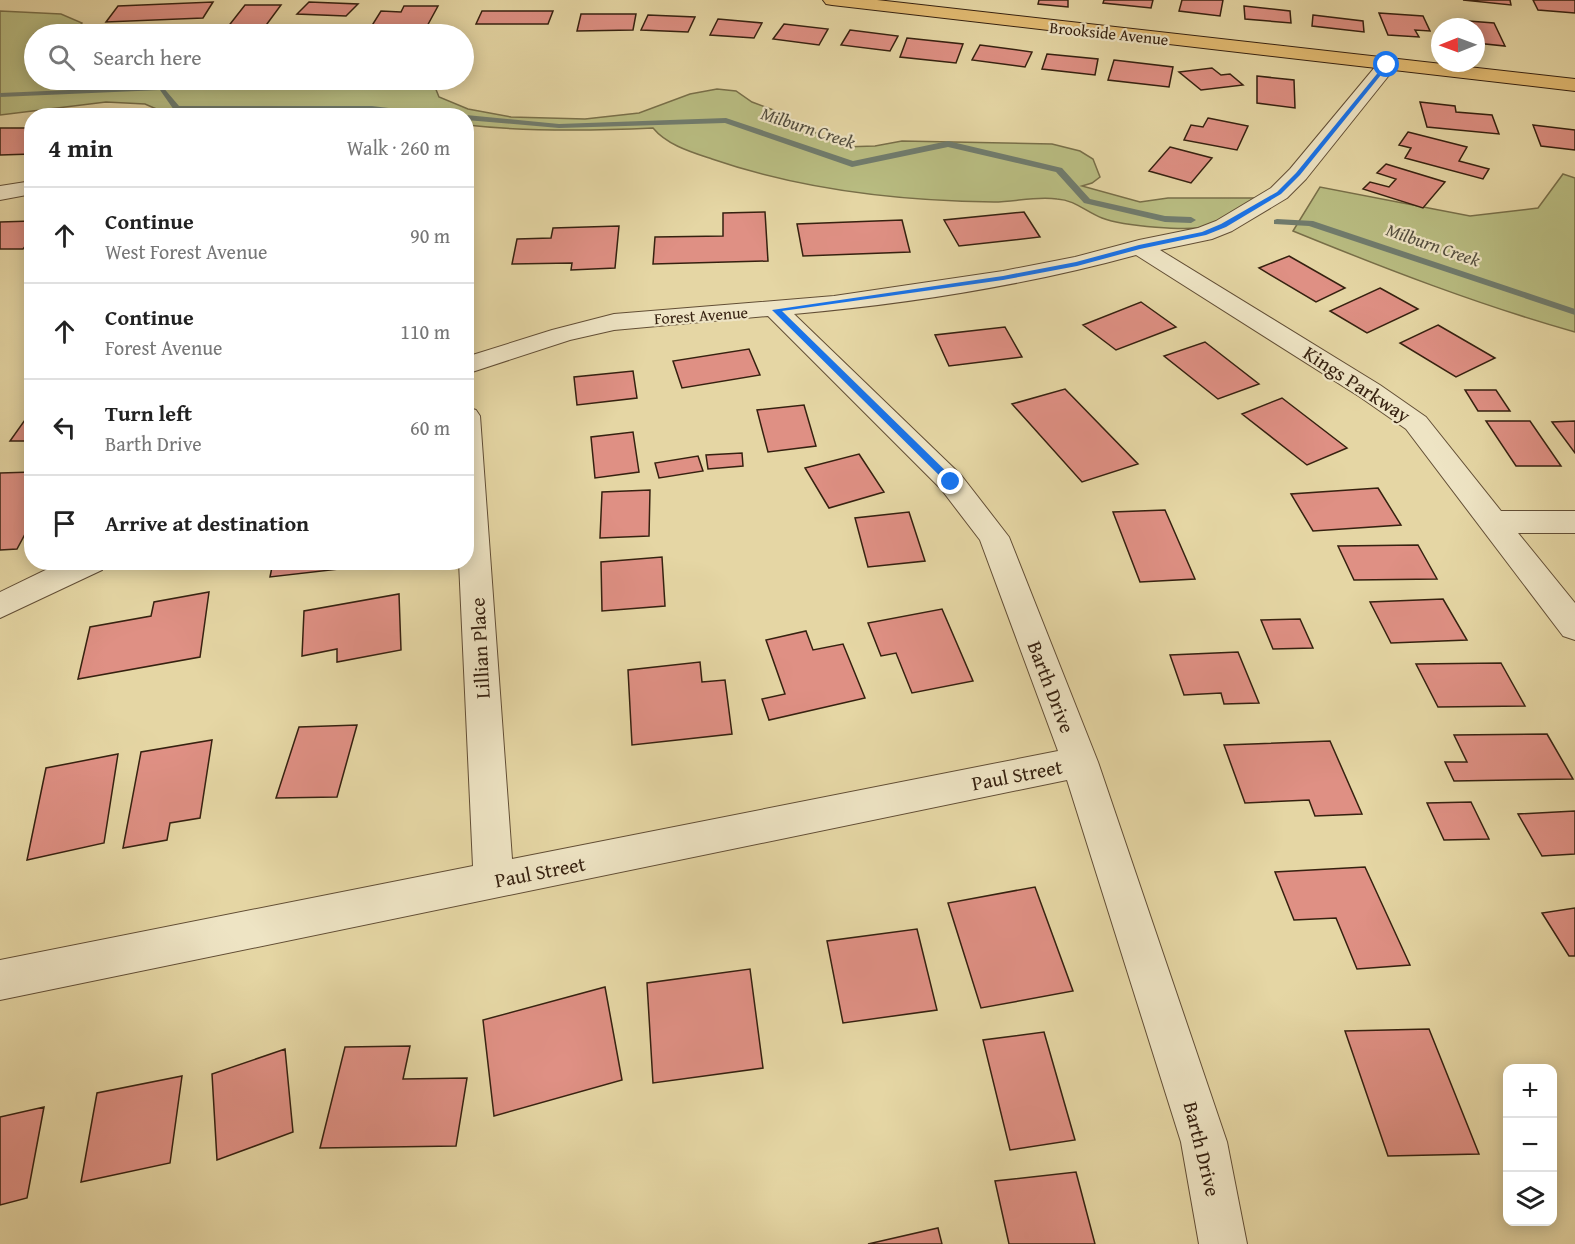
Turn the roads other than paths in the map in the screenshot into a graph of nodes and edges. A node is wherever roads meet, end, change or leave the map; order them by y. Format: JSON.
{"nodes":[{"id":1,"x":832,"y":0,"type":"edge"},
{"id":2,"x":1387,"y":65,"type":"junction"},
{"id":3,"x":1575,"y":85,"type":"edge"},
{"id":4,"x":24,"y":188,"type":"edge"},
{"id":5,"x":0,"y":192,"type":"edge"},
{"id":6,"x":1139,"y":247,"type":"junction"},
{"id":7,"x":776,"y":310,"type":"junction"},
{"id":8,"x":474,"y":363,"type":"edge"},
{"id":9,"x":1494,"y":522,"type":"junction"},
{"id":10,"x":1575,"y":522,"type":"edge"},
{"id":11,"x":474,"y":549,"type":"edge"},
{"id":12,"x":74,"y":570,"type":"edge"},
{"id":13,"x":0,"y":606,"type":"edge"},
{"id":14,"x":1575,"y":627,"type":"edge"},
{"id":15,"x":1080,"y":762,"type":"junction"},
{"id":16,"x":494,"y":881,"type":"junction"},
{"id":17,"x":0,"y":980,"type":"edge"},
{"id":18,"x":1223,"y":1244,"type":"edge"}],
"edges":[{"from":1,"to":2,"type":"main road","name":"Brookside Avenue"},
{"from":2,"to":3,"type":"main road","name":"Brookside Avenue"},
{"from":2,"to":6,"type":"street","name":"Forest Avenue"},
{"from":4,"to":5,"type":"street"},
{"from":6,"to":7,"type":"street","name":"Forest Avenue"},
{"from":6,"to":9,"type":"street","name":"Kings Parkway"},
{"from":7,"to":8,"type":"street","name":"Forest Avenue"},
{"from":7,"to":15,"type":"street","name":"Barth Drive"},
{"from":9,"to":10,"type":"street"},
{"from":9,"to":14,"type":"street","name":"Kings Parkway"},
{"from":11,"to":16,"type":"street","name":"Lillian Place"},
{"from":12,"to":13,"type":"street"},
{"from":15,"to":16,"type":"street","name":"Paul Street"},
{"from":15,"to":18,"type":"street","name":"Barth Drive"},
{"from":16,"to":17,"type":"street","name":"Paul Street"}]}
